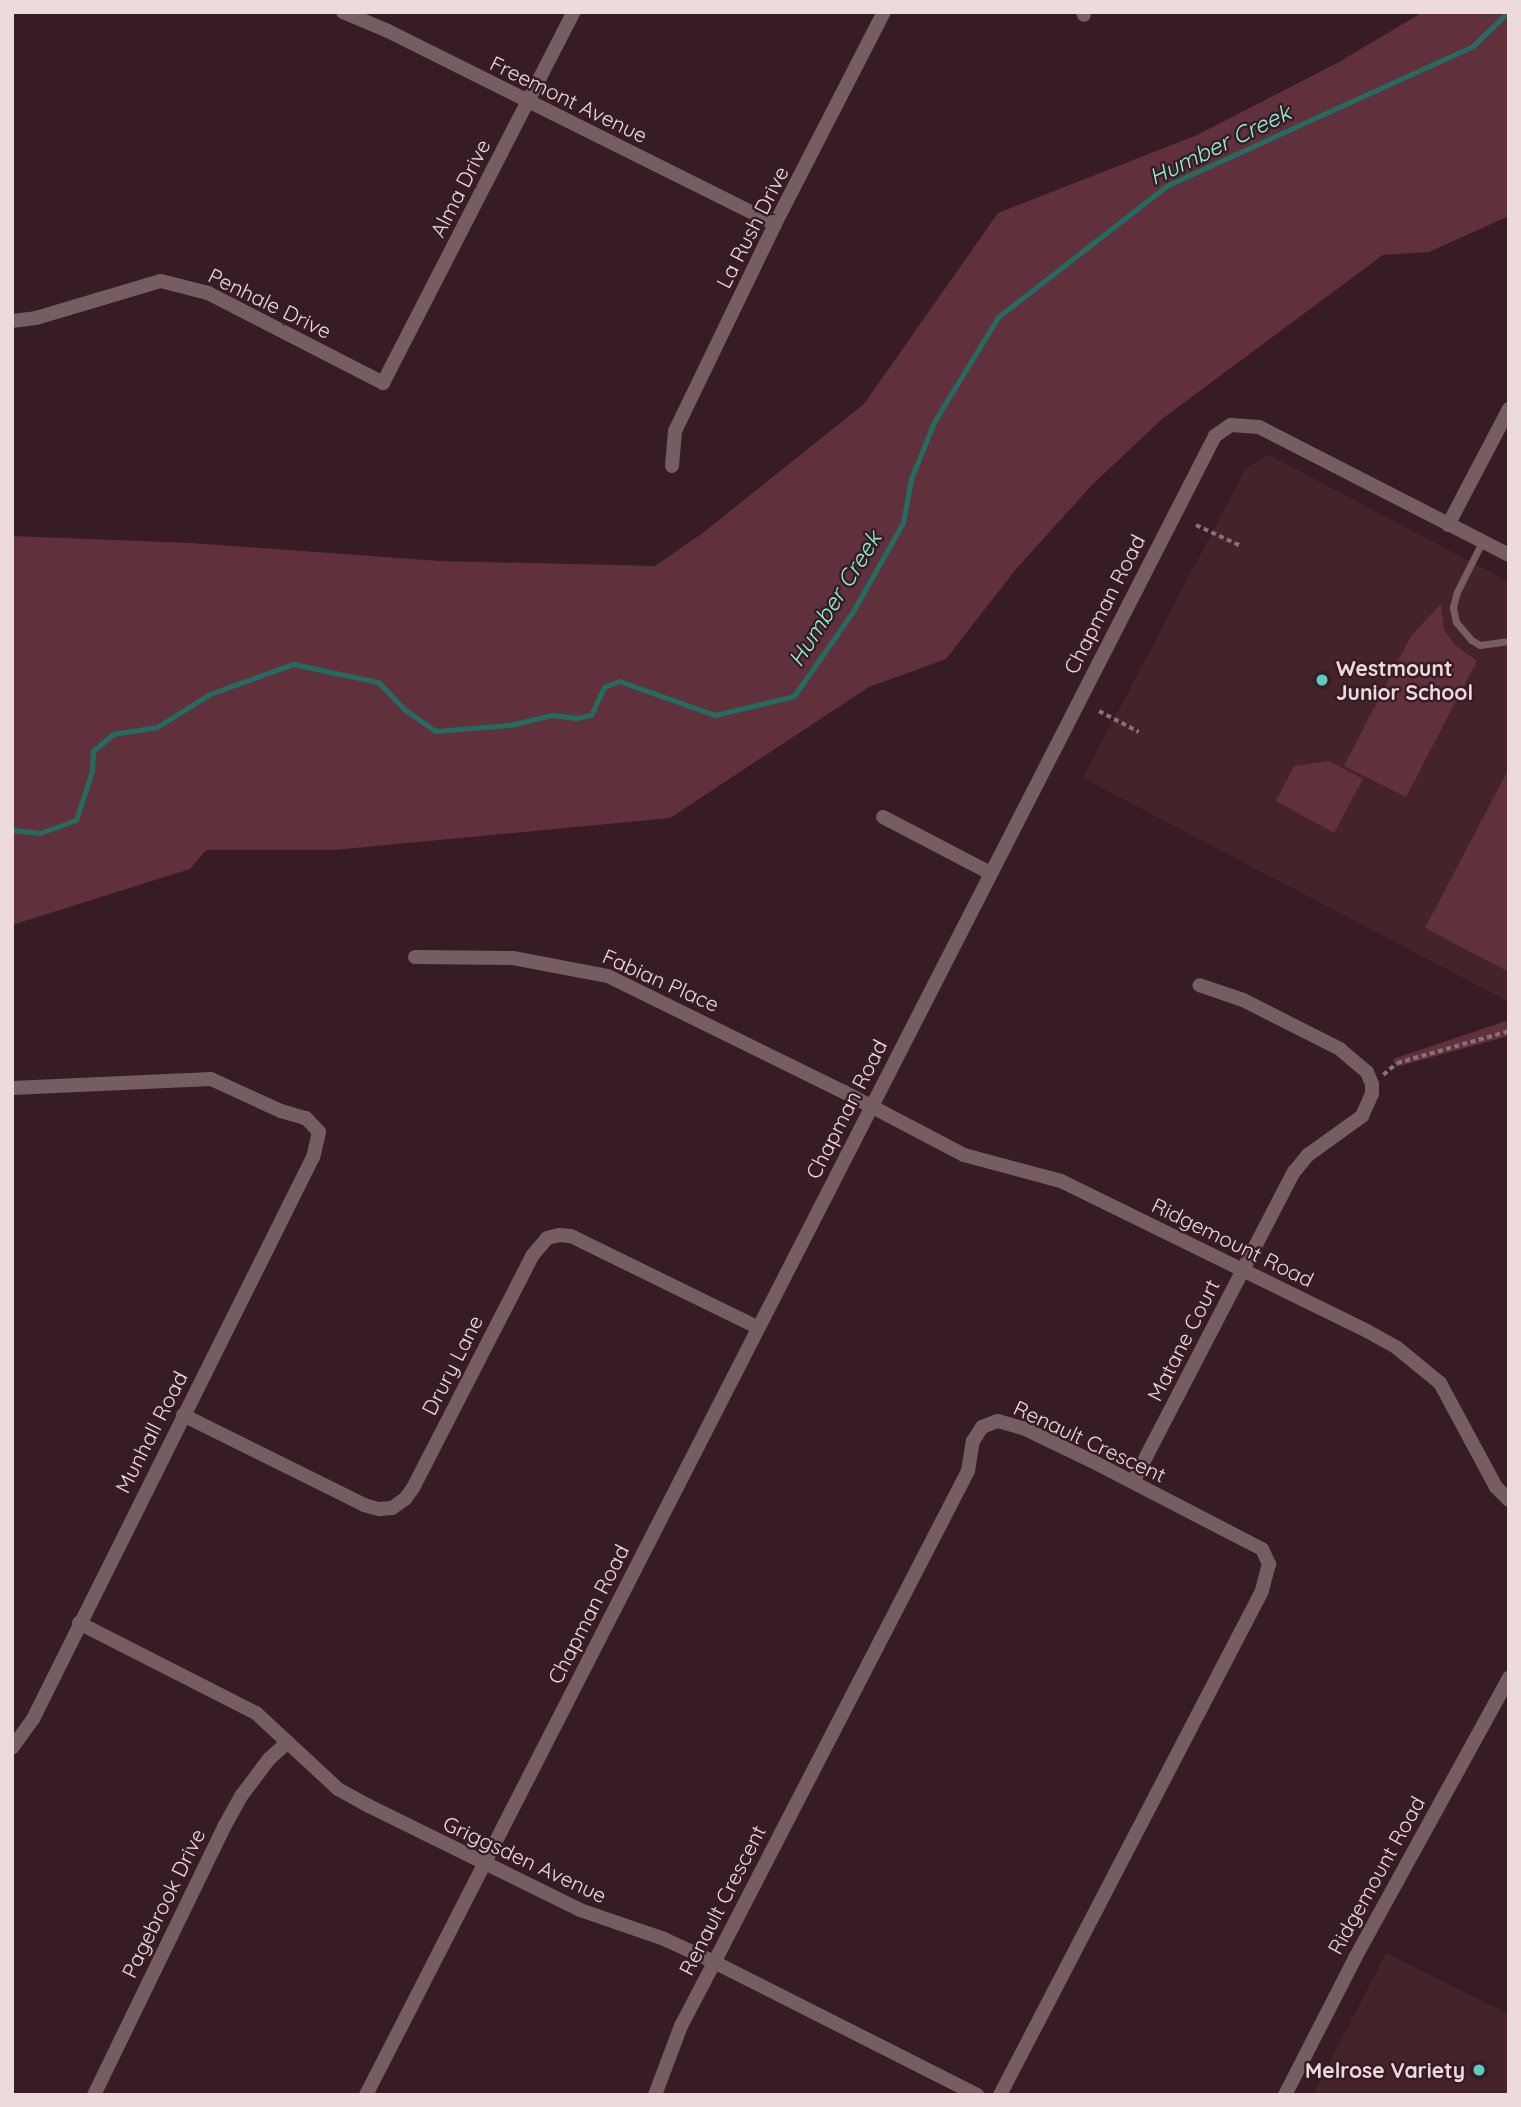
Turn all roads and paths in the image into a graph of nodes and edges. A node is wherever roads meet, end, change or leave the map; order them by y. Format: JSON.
{"nodes":[{"id":1,"x":343,"y":12,"type":"edge"},
{"id":2,"x":574,"y":12,"type":"edge"},
{"id":3,"x":884,"y":12,"type":"edge"},
{"id":4,"x":528,"y":103,"type":"junction"},
{"id":5,"x":775,"y":225,"type":"junction"},
{"id":6,"x":12,"y":321,"type":"edge"},
{"id":7,"x":383,"y":383,"type":"joint"},
{"id":8,"x":1509,"y":409,"type":"edge"},
{"id":9,"x":672,"y":466,"type":"dead end"},
{"id":10,"x":1196,"y":525,"type":"dead end"},
{"id":11,"x":1448,"y":525,"type":"junction"},
{"id":12,"x":1482,"y":542,"type":"junction"},
{"id":13,"x":1241,"y":546,"type":"dead end"},
{"id":14,"x":1509,"y":555,"type":"edge"},
{"id":15,"x":1509,"y":642,"type":"edge"},
{"id":16,"x":1099,"y":711,"type":"dead end"},
{"id":17,"x":1139,"y":732,"type":"dead end"},
{"id":18,"x":883,"y":817,"type":"dead end"},
{"id":19,"x":990,"y":873,"type":"junction"},
{"id":20,"x":415,"y":957,"type":"dead end"},
{"id":21,"x":1199,"y":985,"type":"dead end"},
{"id":22,"x":1509,"y":1031,"type":"edge"},
{"id":23,"x":1373,"y":1084,"type":"junction"},
{"id":24,"x":12,"y":1088,"type":"edge"},
{"id":25,"x":872,"y":1107,"type":"junction"},
{"id":26,"x":1243,"y":1271,"type":"junction"},
{"id":27,"x":757,"y":1327,"type":"junction"},
{"id":28,"x":183,"y":1415,"type":"junction"},
{"id":29,"x":1133,"y":1482,"type":"junction"},
{"id":30,"x":1509,"y":1500,"type":"edge"},
{"id":31,"x":79,"y":1623,"type":"junction"},
{"id":32,"x":1509,"y":1678,"type":"edge"},
{"id":33,"x":288,"y":1742,"type":"junction"},
{"id":34,"x":12,"y":1748,"type":"edge"},
{"id":35,"x":482,"y":1863,"type":"junction"},
{"id":36,"x":714,"y":1962,"type":"junction"},
{"id":37,"x":94,"y":2095,"type":"edge"},
{"id":38,"x":366,"y":2095,"type":"edge"},
{"id":39,"x":655,"y":2095,"type":"edge"},
{"id":40,"x":977,"y":2095,"type":"edge"},
{"id":41,"x":1000,"y":2095,"type":"edge"},
{"id":42,"x":1285,"y":2095,"type":"edge"}],
"edges":[{"from":1,"to":4,"type":"street","name":"Freemont Avenue"},
{"from":2,"to":4,"type":"street","name":"Alma Drive"},
{"from":3,"to":5,"type":"street","name":"La Rush Drive"},
{"from":4,"to":5,"type":"street","name":"Freemont Avenue"},
{"from":4,"to":7,"type":"street","name":"Alma Drive"},
{"from":5,"to":9,"type":"street","name":"La Rush Drive"},
{"from":6,"to":7,"type":"street","name":"Penhale Drive"},
{"from":8,"to":11,"type":"street"},
{"from":10,"to":13,"type":"path"},
{"from":11,"to":12,"type":"street","name":"Chapman Road"},
{"from":11,"to":19,"type":"street","name":"Chapman Road"},
{"from":12,"to":14,"type":"street","name":"Chapman Road"},
{"from":12,"to":15,"type":"lane"},
{"from":16,"to":17,"type":"path"},
{"from":18,"to":19,"type":"street"},
{"from":19,"to":25,"type":"street","name":"Chapman Road"},
{"from":20,"to":25,"type":"street","name":"Fabian Place"},
{"from":21,"to":23,"type":"street"},
{"from":22,"to":23,"type":"path"},
{"from":23,"to":26,"type":"street","name":"Matane Court"},
{"from":24,"to":28,"type":"street","name":"Munhall Road"},
{"from":25,"to":26,"type":"street","name":"Ridgemount Road"},
{"from":25,"to":27,"type":"street","name":"Chapman Road"},
{"from":26,"to":29,"type":"street","name":"Matane Court"},
{"from":26,"to":30,"type":"street","name":"Ridgemount Road"},
{"from":27,"to":28,"type":"street","name":"Drury Lane"},
{"from":27,"to":35,"type":"street","name":"Chapman Road"},
{"from":28,"to":31,"type":"street","name":"Munhall Road"},
{"from":29,"to":36,"type":"street","name":"Renault Crescent"},
{"from":29,"to":41,"type":"street","name":"Renault Crescent"},
{"from":31,"to":33,"type":"street","name":"Griggsden Avenue"},
{"from":31,"to":34,"type":"street","name":"Munhall Road"},
{"from":32,"to":42,"type":"street","name":"Ridgemount Road"},
{"from":33,"to":35,"type":"street","name":"Griggsden Avenue"},
{"from":33,"to":37,"type":"street","name":"Pagebrook Drive"},
{"from":35,"to":36,"type":"street","name":"Griggsden Avenue"},
{"from":35,"to":38,"type":"street","name":"Chapman Road"},
{"from":36,"to":39,"type":"street","name":"Renault Crescent"},
{"from":36,"to":40,"type":"street","name":"Griggsden Avenue"}]}
